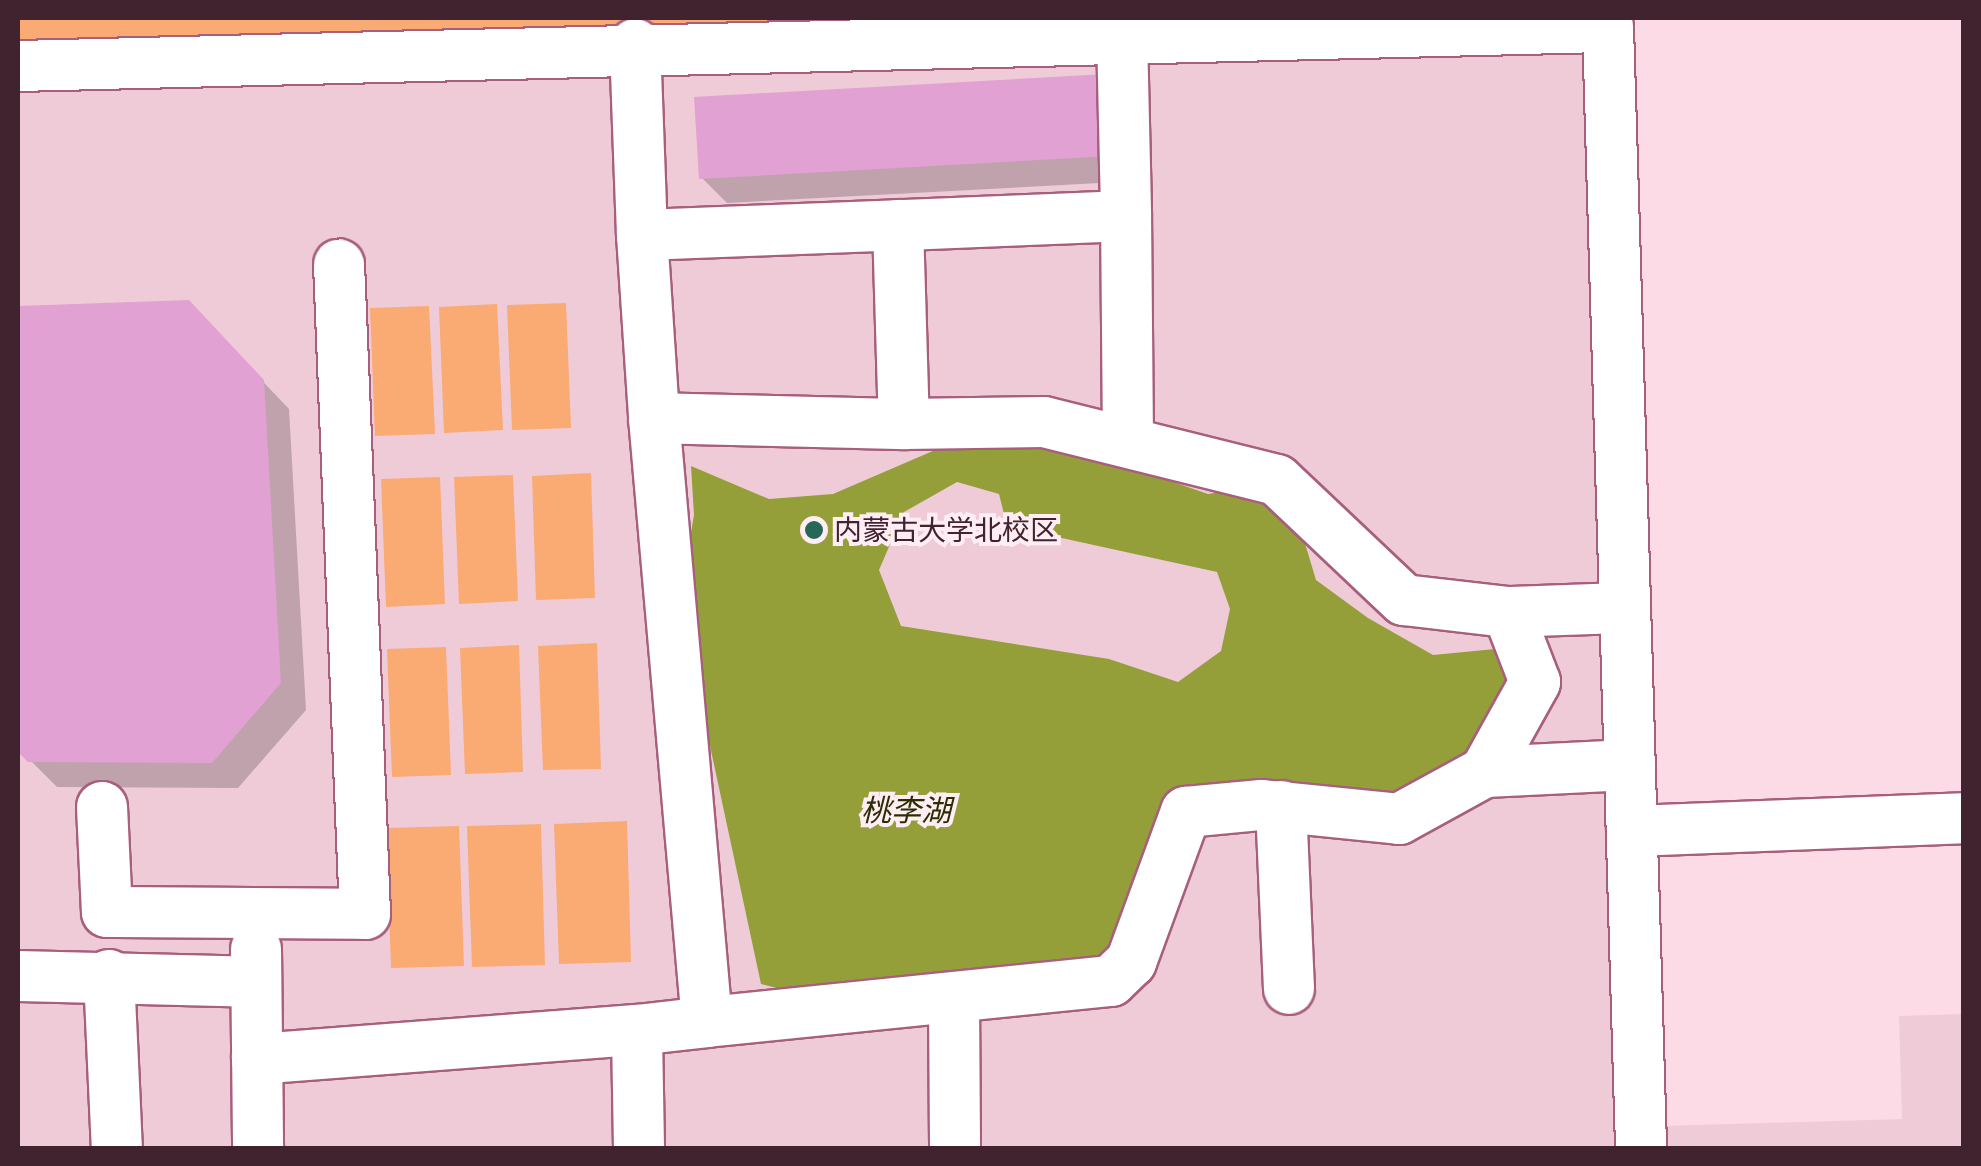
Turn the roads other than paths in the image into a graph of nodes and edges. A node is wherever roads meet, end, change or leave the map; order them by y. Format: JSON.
{"nodes":[{"id":1,"x":1122,"y":34,"type":"junction"},
{"id":2,"x":635,"y":44,"type":"junction"},
{"id":3,"x":18,"y":66,"type":"edge"},
{"id":4,"x":1126,"y":216,"type":"junction"},
{"id":5,"x":898,"y":225,"type":"junction"},
{"id":6,"x":642,"y":235,"type":"junction"},
{"id":7,"x":339,"y":265,"type":"dead end"},
{"id":8,"x":654,"y":418,"type":"junction"},
{"id":9,"x":904,"y":424,"type":"junction"},
{"id":10,"x":1128,"y":441,"type":"junction"},
{"id":11,"x":1625,"y":608,"type":"junction"},
{"id":12,"x":1508,"y":612,"type":"junction"},
{"id":13,"x":1630,"y":765,"type":"junction"},
{"id":14,"x":1484,"y":772,"type":"junction"},
{"id":15,"x":1281,"y":806,"type":"junction"},
{"id":16,"x":102,"y":807,"type":"dead end"},
{"id":17,"x":1964,"y":818,"type":"edge"},
{"id":18,"x":1632,"y":831,"type":"junction"},
{"id":19,"x":106,"y":912,"type":"junction"},
{"id":20,"x":256,"y":916,"type":"junction"},
{"id":21,"x":92,"y":975,"type":"junction"},
{"id":22,"x":18,"y":976,"type":"edge"},
{"id":23,"x":256,"y":982,"type":"junction"},
{"id":24,"x":1289,"y":989,"type":"dead end"},
{"id":25,"x":954,"y":1000,"type":"junction"},
{"id":26,"x":707,"y":1022,"type":"junction"},
{"id":27,"x":638,"y":1030,"type":"junction"},
{"id":28,"x":257,"y":1060,"type":"junction"},
{"id":29,"x":116,"y":1148,"type":"edge"},
{"id":30,"x":258,"y":1148,"type":"edge"},
{"id":31,"x":639,"y":1148,"type":"edge"},
{"id":32,"x":955,"y":1148,"type":"edge"},
{"id":33,"x":1641,"y":1148,"type":"edge"}],
"edges":[{"from":1,"to":2,"type":"lane"},
{"from":1,"to":4,"type":"lane"},
{"from":1,"to":11,"type":"lane"},
{"from":2,"to":3,"type":"lane"},
{"from":2,"to":6,"type":"lane"},
{"from":4,"to":5,"type":"lane"},
{"from":4,"to":10,"type":"lane"},
{"from":5,"to":6,"type":"lane"},
{"from":5,"to":9,"type":"lane"},
{"from":6,"to":8,"type":"lane"},
{"from":7,"to":20,"type":"lane"},
{"from":8,"to":9,"type":"lane"},
{"from":8,"to":26,"type":"lane"},
{"from":9,"to":10,"type":"lane"},
{"from":10,"to":12,"type":"lane"},
{"from":11,"to":12,"type":"lane"},
{"from":11,"to":13,"type":"lane"},
{"from":12,"to":14,"type":"lane"},
{"from":13,"to":14,"type":"lane"},
{"from":13,"to":18,"type":"lane"},
{"from":14,"to":15,"type":"lane"},
{"from":15,"to":24,"type":"lane"},
{"from":15,"to":25,"type":"lane"},
{"from":16,"to":19,"type":"lane"},
{"from":17,"to":18,"type":"lane"},
{"from":18,"to":33,"type":"lane"},
{"from":19,"to":20,"type":"lane"},
{"from":19,"to":21,"type":"lane"},
{"from":20,"to":23,"type":"lane"},
{"from":21,"to":22,"type":"lane"},
{"from":21,"to":23,"type":"lane"},
{"from":21,"to":29,"type":"lane"},
{"from":23,"to":28,"type":"lane"},
{"from":25,"to":26,"type":"lane"},
{"from":25,"to":32,"type":"lane"},
{"from":26,"to":27,"type":"lane"},
{"from":27,"to":28,"type":"lane"},
{"from":27,"to":31,"type":"lane"},
{"from":28,"to":30,"type":"lane"}]}
